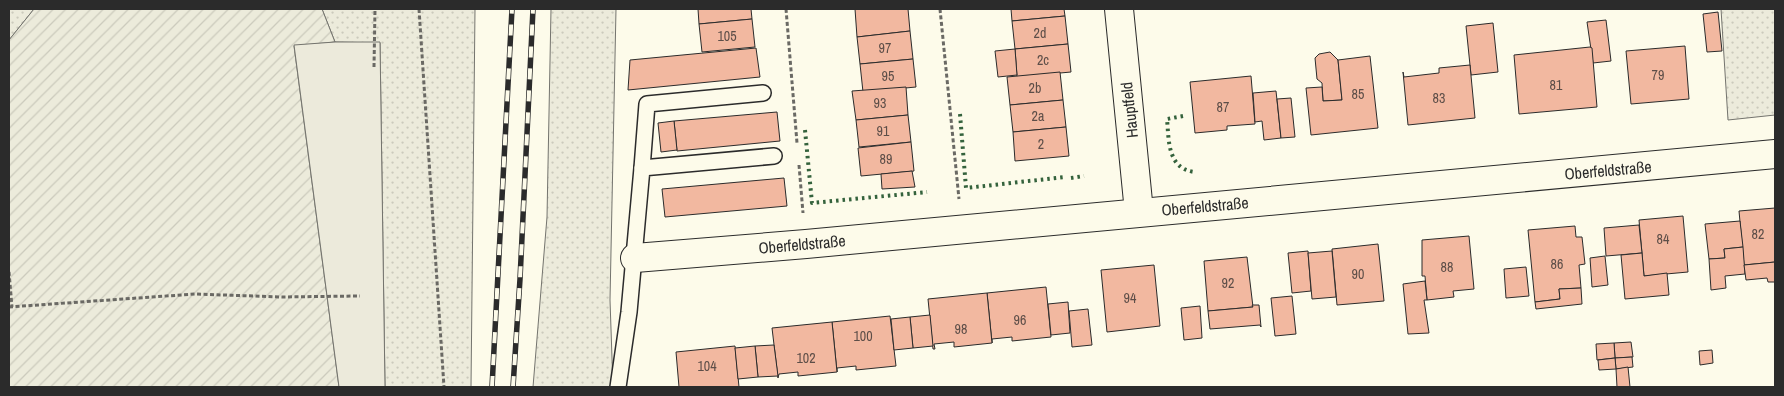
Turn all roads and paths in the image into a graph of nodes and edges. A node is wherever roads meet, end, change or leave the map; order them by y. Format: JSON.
{"nodes":[{"id":1,"x":375,"y":9,"type":"edge"},
{"id":2,"x":419,"y":9,"type":"edge"},
{"id":3,"x":786,"y":9,"type":"edge"},
{"id":4,"x":940,"y":9,"type":"edge"},
{"id":5,"x":1119,"y":9,"type":"edge"},
{"id":6,"x":374,"y":67,"type":"dead end"},
{"id":7,"x":764,"y":93,"type":"dead end"},
{"id":8,"x":798,"y":146,"type":"dead end"},
{"id":9,"x":1775,"y":154,"type":"edge"},
{"id":10,"x":774,"y":156,"type":"dead end"},
{"id":11,"x":798,"y":156,"type":"dead end"},
{"id":12,"x":642,"y":168,"type":"junction"},
{"id":13,"x":1140,"y":212,"type":"junction"},
{"id":14,"x":962,"y":229,"type":"junction"},
{"id":15,"x":806,"y":244,"type":"junction"},
{"id":16,"x":635,"y":258,"type":"junction"},
{"id":17,"x":9,"y":272,"type":"edge"},
{"id":18,"x":360,"y":296,"type":"dead end"},
{"id":19,"x":10,"y":307,"type":"edge"},
{"id":20,"x":444,"y":387,"type":"edge"},
{"id":21,"x":618,"y":387,"type":"edge"}],
"edges":[{"from":1,"to":6,"type":"path"},
{"from":2,"to":20,"type":"path"},
{"from":3,"to":8,"type":"path"},
{"from":4,"to":14,"type":"path"},
{"from":5,"to":13,"type":"street","name":"Hauptfeld"},
{"from":7,"to":12,"type":"lane"},
{"from":9,"to":13,"type":"street","name":"Oberfeldstraße"},
{"from":10,"to":12,"type":"lane"},
{"from":11,"to":15,"type":"path"},
{"from":12,"to":16,"type":"lane"},
{"from":13,"to":14,"type":"street","name":"Oberfeldstraße"},
{"from":14,"to":15,"type":"street","name":"Oberfeldstraße"},
{"from":15,"to":16,"type":"street","name":"Oberfeldstraße"},
{"from":16,"to":21,"type":"lane"},
{"from":17,"to":19,"type":"path"},
{"from":18,"to":19,"type":"path"}]}
